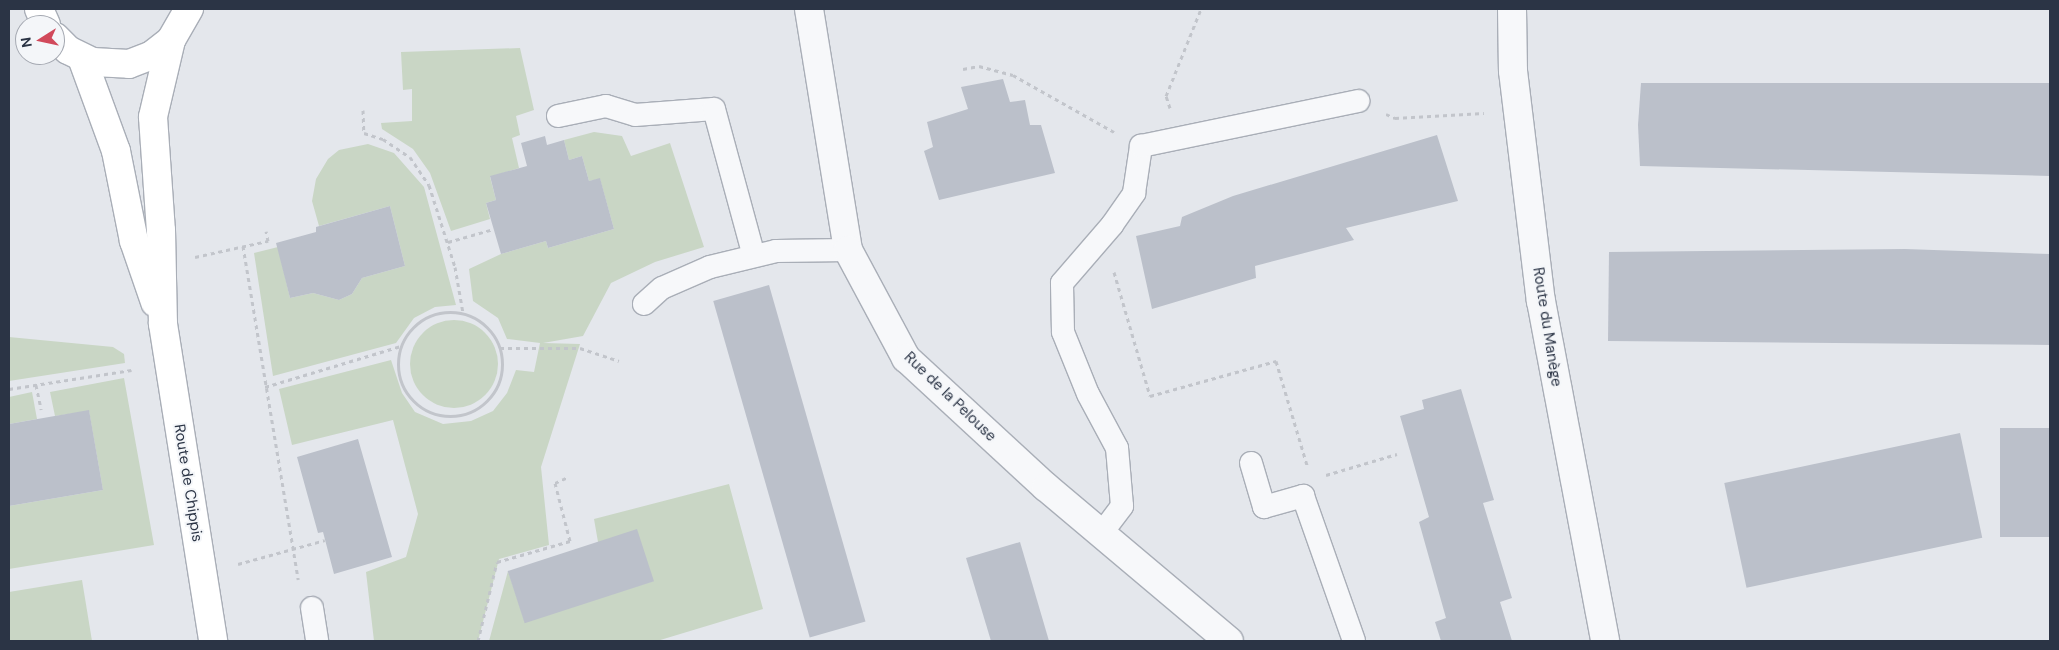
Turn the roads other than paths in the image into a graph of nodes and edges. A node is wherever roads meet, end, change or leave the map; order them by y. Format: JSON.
{"nodes":[{"id":1,"x":189,"y":9,"type":"edge"},
{"id":2,"x":809,"y":9,"type":"edge"},
{"id":3,"x":1512,"y":9,"type":"edge"},
{"id":4,"x":171,"y":40,"type":"junction"},
{"id":5,"x":65,"y":45,"type":"edge"},
{"id":6,"x":82,"y":58,"type":"junction"},
{"id":7,"x":1358,"y":101,"type":"road end"},
{"id":8,"x":558,"y":116,"type":"dead end"},
{"id":9,"x":848,"y":250,"type":"junction"},
{"id":10,"x":754,"y":256,"type":"junction"},
{"id":11,"x":644,"y":304,"type":"dead end"},
{"id":12,"x":163,"y":324,"type":"junction"},
{"id":13,"x":1251,"y":463,"type":"dead end"},
{"id":14,"x":1101,"y":534,"type":"junction"},
{"id":15,"x":312,"y":608,"type":"road end"},
{"id":16,"x":1226,"y":640,"type":"edge"},
{"id":17,"x":213,"y":641,"type":"edge"},
{"id":18,"x":317,"y":641,"type":"edge"},
{"id":19,"x":1354,"y":641,"type":"edge"},
{"id":20,"x":1605,"y":641,"type":"edge"}],
"edges":[{"from":1,"to":4,"type":"street"},
{"from":2,"to":9,"type":"street","name":"Rue de la Pelouse"},
{"from":3,"to":20,"type":"street","name":"Route du Manège"},
{"from":4,"to":6,"type":"street"},
{"from":4,"to":12,"type":"street","name":"Route de Chippis"},
{"from":5,"to":6,"type":"street"},
{"from":6,"to":12,"type":"street","name":"Route de Chippis"},
{"from":7,"to":14,"type":"lane"},
{"from":8,"to":10,"type":"lane"},
{"from":9,"to":10,"type":"lane"},
{"from":9,"to":14,"type":"street","name":"Rue de la Pelouse"},
{"from":10,"to":11,"type":"lane"},
{"from":12,"to":17,"type":"street","name":"Route de Chippis"},
{"from":13,"to":19,"type":"lane"},
{"from":14,"to":16,"type":"street","name":"Rue de la Pelouse"},
{"from":15,"to":18,"type":"lane"}]}
